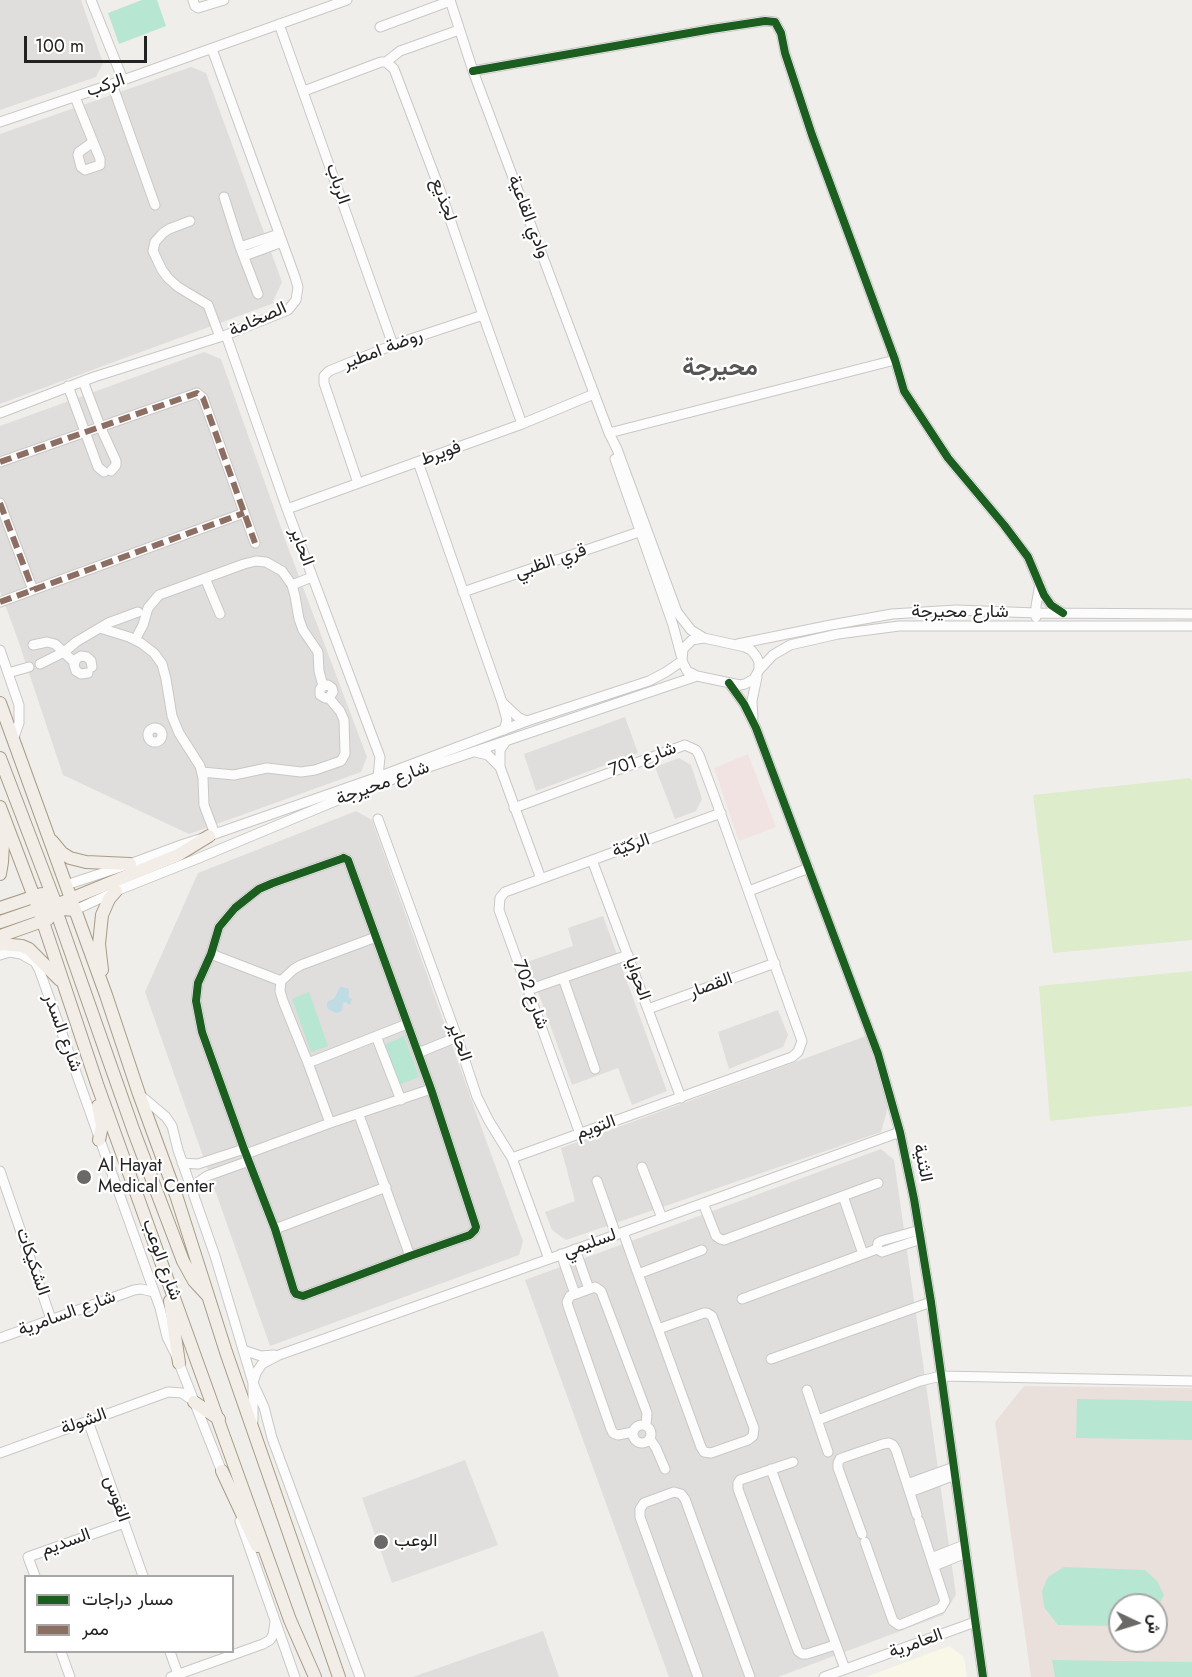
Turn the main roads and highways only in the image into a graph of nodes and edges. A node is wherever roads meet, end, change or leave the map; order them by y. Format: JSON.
{"nodes":[{"id":1,"x":0,"y":703,"type":"edge"},
{"id":2,"x":0,"y":758,"type":"edge"},
{"id":3,"x":2,"y":813,"type":"edge"},
{"id":4,"x":45,"y":829,"type":"junction"},
{"id":5,"x":212,"y":835,"type":"road end"},
{"id":6,"x":130,"y":864,"type":"road end"},
{"id":7,"x":0,"y":874,"type":"edge"},
{"id":8,"x":66,"y":885,"type":"junction"},
{"id":9,"x":116,"y":891,"type":"road end"},
{"id":10,"x":34,"y":896,"type":"junction"},
{"id":11,"x":54,"y":904,"type":"junction"},
{"id":12,"x":72,"y":904,"type":"junction"},
{"id":13,"x":0,"y":908,"type":"edge"},
{"id":14,"x":41,"y":915,"type":"junction"},
{"id":15,"x":0,"y":922,"type":"edge"},
{"id":16,"x":0,"y":936,"type":"edge"},
{"id":17,"x":0,"y":944,"type":"edge"},
{"id":18,"x":64,"y":984,"type":"junction"},
{"id":19,"x":106,"y":995,"type":"junction"},
{"id":20,"x":98,"y":1084,"type":"junction"},
{"id":21,"x":99,"y":1140,"type":"road end"},
{"id":22,"x":166,"y":1276,"type":"junction"},
{"id":23,"x":210,"y":1298,"type":"junction"},
{"id":24,"x":179,"y":1363,"type":"road end"},
{"id":25,"x":194,"y":1402,"type":"road end"},
{"id":26,"x":219,"y":1419,"type":"junction"},
{"id":27,"x":222,"y":1471,"type":"road end"},
{"id":28,"x":290,"y":1620,"type":"junction"},
{"id":29,"x":315,"y":1677,"type":"edge"},
{"id":30,"x":339,"y":1677,"type":"edge"}],
"edges":[{"from":1,"to":4,"type":"main road","name":"شارع الوعب"},
{"from":2,"to":11,"type":"main road"},
{"from":3,"to":7,"type":"main road"},
{"from":3,"to":10,"type":"main road","name":"شارع الوعب"},
{"from":4,"to":6,"type":"main road"},
{"from":4,"to":8,"type":"main road","name":"شارع الوعب"},
{"from":5,"to":12,"type":"main road"},
{"from":8,"to":11,"type":"main road"},
{"from":8,"to":12,"type":"main road","name":"شارع الوعب"},
{"from":9,"to":19,"type":"main road"},
{"from":10,"to":11,"type":"main road"},
{"from":10,"to":13,"type":"main road"},
{"from":10,"to":14,"type":"main road","name":"شارع الوعب"},
{"from":11,"to":12,"type":"main road"},
{"from":11,"to":14,"type":"main road"},
{"from":11,"to":23,"type":"main road"},
{"from":12,"to":19,"type":"main road","name":"شارع الوعب"},
{"from":14,"to":15,"type":"main road"},
{"from":14,"to":16,"type":"main road"},
{"from":14,"to":18,"type":"main road","name":"شارع الوعب"},
{"from":17,"to":18,"type":"main road"},
{"from":18,"to":20,"type":"main road","name":"شارع الوعب"},
{"from":19,"to":23,"type":"main road","name":"شارع الوعب"},
{"from":20,"to":21,"type":"main road"},
{"from":20,"to":22,"type":"main road","name":"شارع الوعب"},
{"from":22,"to":24,"type":"main road"},
{"from":22,"to":26,"type":"main road","name":"شارع الوعب"},
{"from":23,"to":30,"type":"main road","name":"شارع الوعب"},
{"from":25,"to":26,"type":"main road"},
{"from":26,"to":28,"type":"main road","name":"شارع الوعب"},
{"from":27,"to":28,"type":"main road"},
{"from":28,"to":29,"type":"main road","name":"شارع الوعب"}]}
